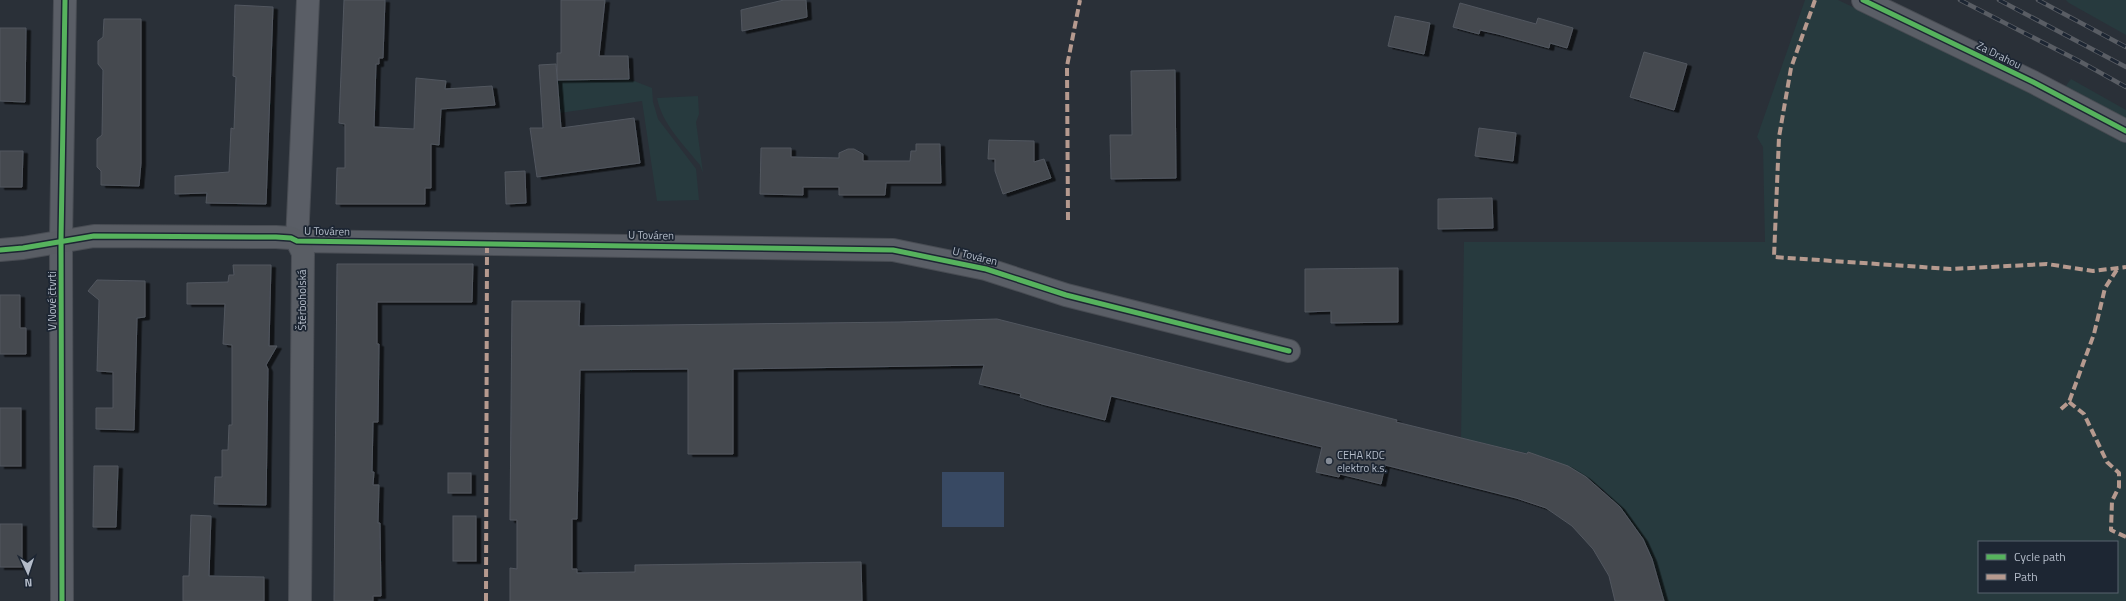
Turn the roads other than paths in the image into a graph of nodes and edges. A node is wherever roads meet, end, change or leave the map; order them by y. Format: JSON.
{"nodes":[{"id":1,"x":66,"y":0,"type":"edge"},
{"id":2,"x":308,"y":0,"type":"edge"},
{"id":3,"x":1863,"y":0,"type":"edge"},
{"id":4,"x":2126,"y":131,"type":"edge"},
{"id":5,"x":61,"y":240,"type":"junction"},
{"id":6,"x":297,"y":241,"type":"junction"},
{"id":7,"x":0,"y":250,"type":"edge"},
{"id":8,"x":1289,"y":351,"type":"dead end"},
{"id":9,"x":62,"y":601,"type":"edge"},
{"id":10,"x":300,"y":601,"type":"edge"}],
"edges":[{"from":1,"to":5,"type":"street","name":"V Nové čtvrti"},
{"from":2,"to":6,"type":"street","name":"Štěrboholská"},
{"from":3,"to":4,"type":"street","name":"Za Drahou"},
{"from":5,"to":6,"type":"street","name":"U Továren"},
{"from":5,"to":7,"type":"street","name":"U Továren"},
{"from":5,"to":9,"type":"street","name":"V Nové čtvrti"},
{"from":6,"to":8,"type":"street","name":"U Továren"},
{"from":6,"to":10,"type":"street","name":"Štěrboholská"}]}
